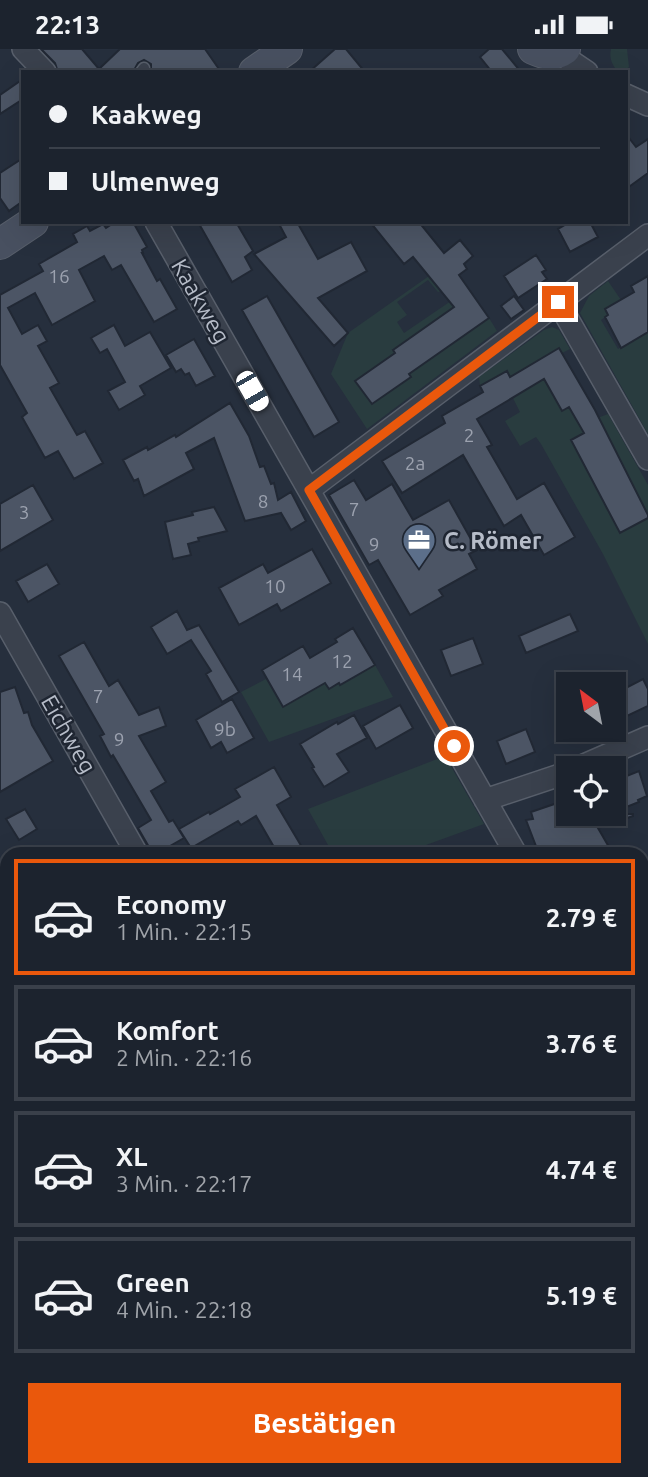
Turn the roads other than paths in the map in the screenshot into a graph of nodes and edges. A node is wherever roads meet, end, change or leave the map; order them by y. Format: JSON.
{"nodes":[{"id":1,"x":23,"y":49,"type":"edge"},
{"id":2,"x":287,"y":49,"type":"edge"},
{"id":3,"x":552,"y":50,"type":"edge"},
{"id":4,"x":43,"y":70,"type":"edge"},
{"id":5,"x":257,"y":70,"type":"edge"},
{"id":6,"x":584,"y":70,"type":"edge"},
{"id":7,"x":628,"y":96,"type":"edge"},
{"id":8,"x":648,"y":106,"type":"edge"},
{"id":9,"x":30,"y":224,"type":"edge"},
{"id":10,"x":157,"y":224,"type":"edge"},
{"id":11,"x":648,"y":235,"type":"edge"},
{"id":12,"x":0,"y":244,"type":"edge"},
{"id":13,"x":558,"y":302,"type":"junction"},
{"id":14,"x":648,"y":459,"type":"edge"},
{"id":15,"x":309,"y":490,"type":"junction"},
{"id":16,"x":0,"y":613,"type":"edge"},
{"id":17,"x":648,"y":737,"type":"edge"},
{"id":18,"x":604,"y":756,"type":"edge"},
{"id":19,"x":556,"y":776,"type":"edge"},
{"id":20,"x":485,"y":800,"type":"junction"},
{"id":21,"x":133,"y":847,"type":"edge"},
{"id":22,"x":512,"y":847,"type":"edge"}],
"edges":[{"from":1,"to":4,"type":"street"},
{"from":2,"to":5,"type":"street"},
{"from":3,"to":6,"type":"street"},
{"from":7,"to":8,"type":"street"},
{"from":9,"to":12,"type":"street"},
{"from":10,"to":15,"type":"street","name":"Kaakweg"},
{"from":11,"to":13,"type":"street"},
{"from":13,"to":14,"type":"street"},
{"from":13,"to":15,"type":"street"},
{"from":15,"to":20,"type":"street","name":"Kaakweg"},
{"from":16,"to":21,"type":"street","name":"Eichweg"},
{"from":17,"to":18,"type":"street"},
{"from":19,"to":20,"type":"street"},
{"from":20,"to":22,"type":"street","name":"Kaakweg"}]}
